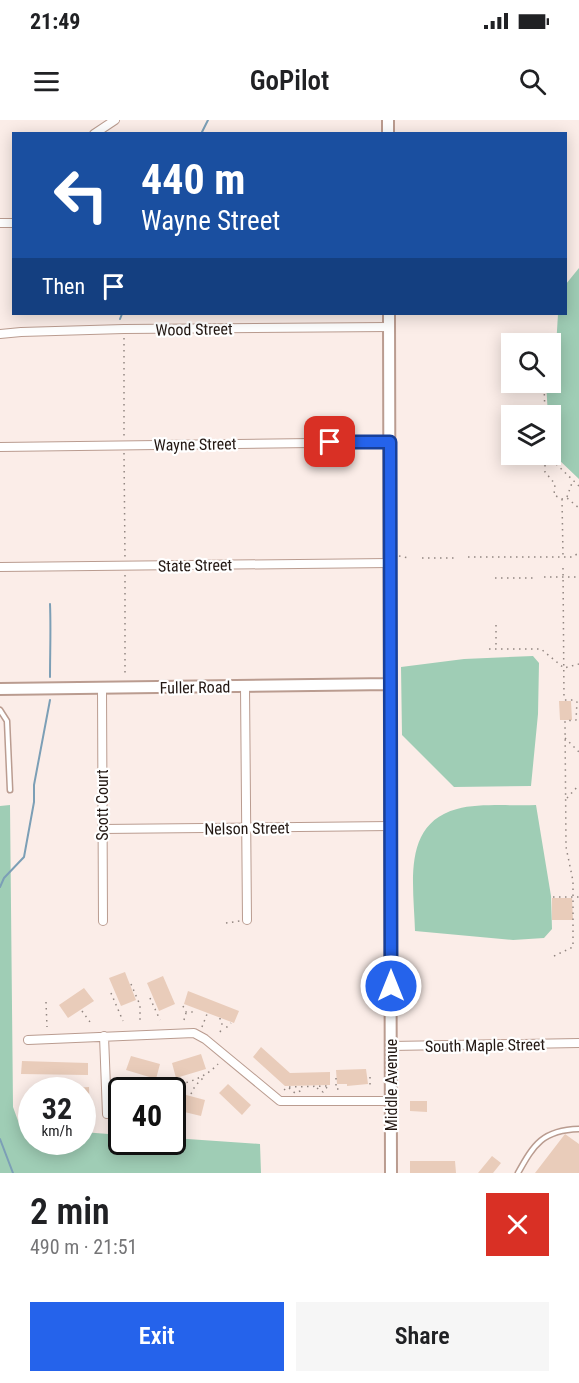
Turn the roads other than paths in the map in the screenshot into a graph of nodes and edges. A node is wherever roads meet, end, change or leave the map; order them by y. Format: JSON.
{"nodes":[{"id":1,"x":115,"y":120,"type":"edge"},
{"id":2,"x":97,"y":132,"type":"edge"},
{"id":3,"x":389,"y":315,"type":"edge"},
{"id":4,"x":389,"y":327,"type":"junction"},
{"id":5,"x":0,"y":334,"type":"edge"},
{"id":6,"x":390,"y":442,"type":"junction"},
{"id":7,"x":0,"y":447,"type":"edge"},
{"id":8,"x":389,"y":563,"type":"junction"},
{"id":9,"x":0,"y":567,"type":"edge"},
{"id":10,"x":390,"y":684,"type":"junction"},
{"id":11,"x":245,"y":687,"type":"junction"},
{"id":12,"x":102,"y":688,"type":"junction"},
{"id":13,"x":0,"y":689,"type":"edge"},
{"id":14,"x":0,"y":710,"type":"edge"},
{"id":15,"x":10,"y":789,"type":"dead end"},
{"id":16,"x":391,"y":826,"type":"junction"},
{"id":17,"x":247,"y":828,"type":"junction"},
{"id":18,"x":102,"y":830,"type":"junction"},
{"id":19,"x":247,"y":920,"type":"road end"},
{"id":20,"x":102,"y":921,"type":"dead end"},
{"id":21,"x":104,"y":1036,"type":"junction"},
{"id":22,"x":28,"y":1040,"type":"dead end"},
{"id":23,"x":579,"y":1043,"type":"edge"},
{"id":24,"x":391,"y":1046,"type":"junction"},
{"id":25,"x":391,"y":1101,"type":"junction"},
{"id":26,"x":107,"y":1114,"type":"dead end"},
{"id":27,"x":579,"y":1129,"type":"edge"},
{"id":28,"x":391,"y":1173,"type":"edge"},
{"id":29,"x":518,"y":1173,"type":"edge"}],
"edges":[{"from":1,"to":2,"type":"street"},
{"from":3,"to":4,"type":"street","name":"Middle Avenue"},
{"from":4,"to":5,"type":"street","name":"Wood Street"},
{"from":4,"to":6,"type":"street","name":"Middle Avenue"},
{"from":6,"to":7,"type":"street","name":"Wayne Street"},
{"from":6,"to":8,"type":"street","name":"Middle Avenue"},
{"from":8,"to":9,"type":"street","name":"State Street"},
{"from":8,"to":10,"type":"street","name":"Middle Avenue"},
{"from":10,"to":11,"type":"street","name":"Fuller Road"},
{"from":10,"to":16,"type":"street","name":"Middle Avenue"},
{"from":11,"to":12,"type":"street","name":"Fuller Road"},
{"from":11,"to":17,"type":"street"},
{"from":12,"to":13,"type":"street","name":"Fuller Road"},
{"from":12,"to":18,"type":"street","name":"Scott Court"},
{"from":14,"to":15,"type":"lane"},
{"from":16,"to":17,"type":"street","name":"Nelson Street"},
{"from":16,"to":24,"type":"street","name":"Middle Avenue"},
{"from":17,"to":18,"type":"street","name":"Nelson Street"},
{"from":17,"to":19,"type":"street"},
{"from":18,"to":20,"type":"street","name":"Scott Court"},
{"from":21,"to":22,"type":"street"},
{"from":21,"to":25,"type":"street"},
{"from":21,"to":26,"type":"street"},
{"from":23,"to":24,"type":"street","name":"South Maple Street"},
{"from":24,"to":25,"type":"street","name":"Middle Avenue"},
{"from":25,"to":28,"type":"street","name":"Middle Avenue"},
{"from":27,"to":29,"type":"lane"}]}
